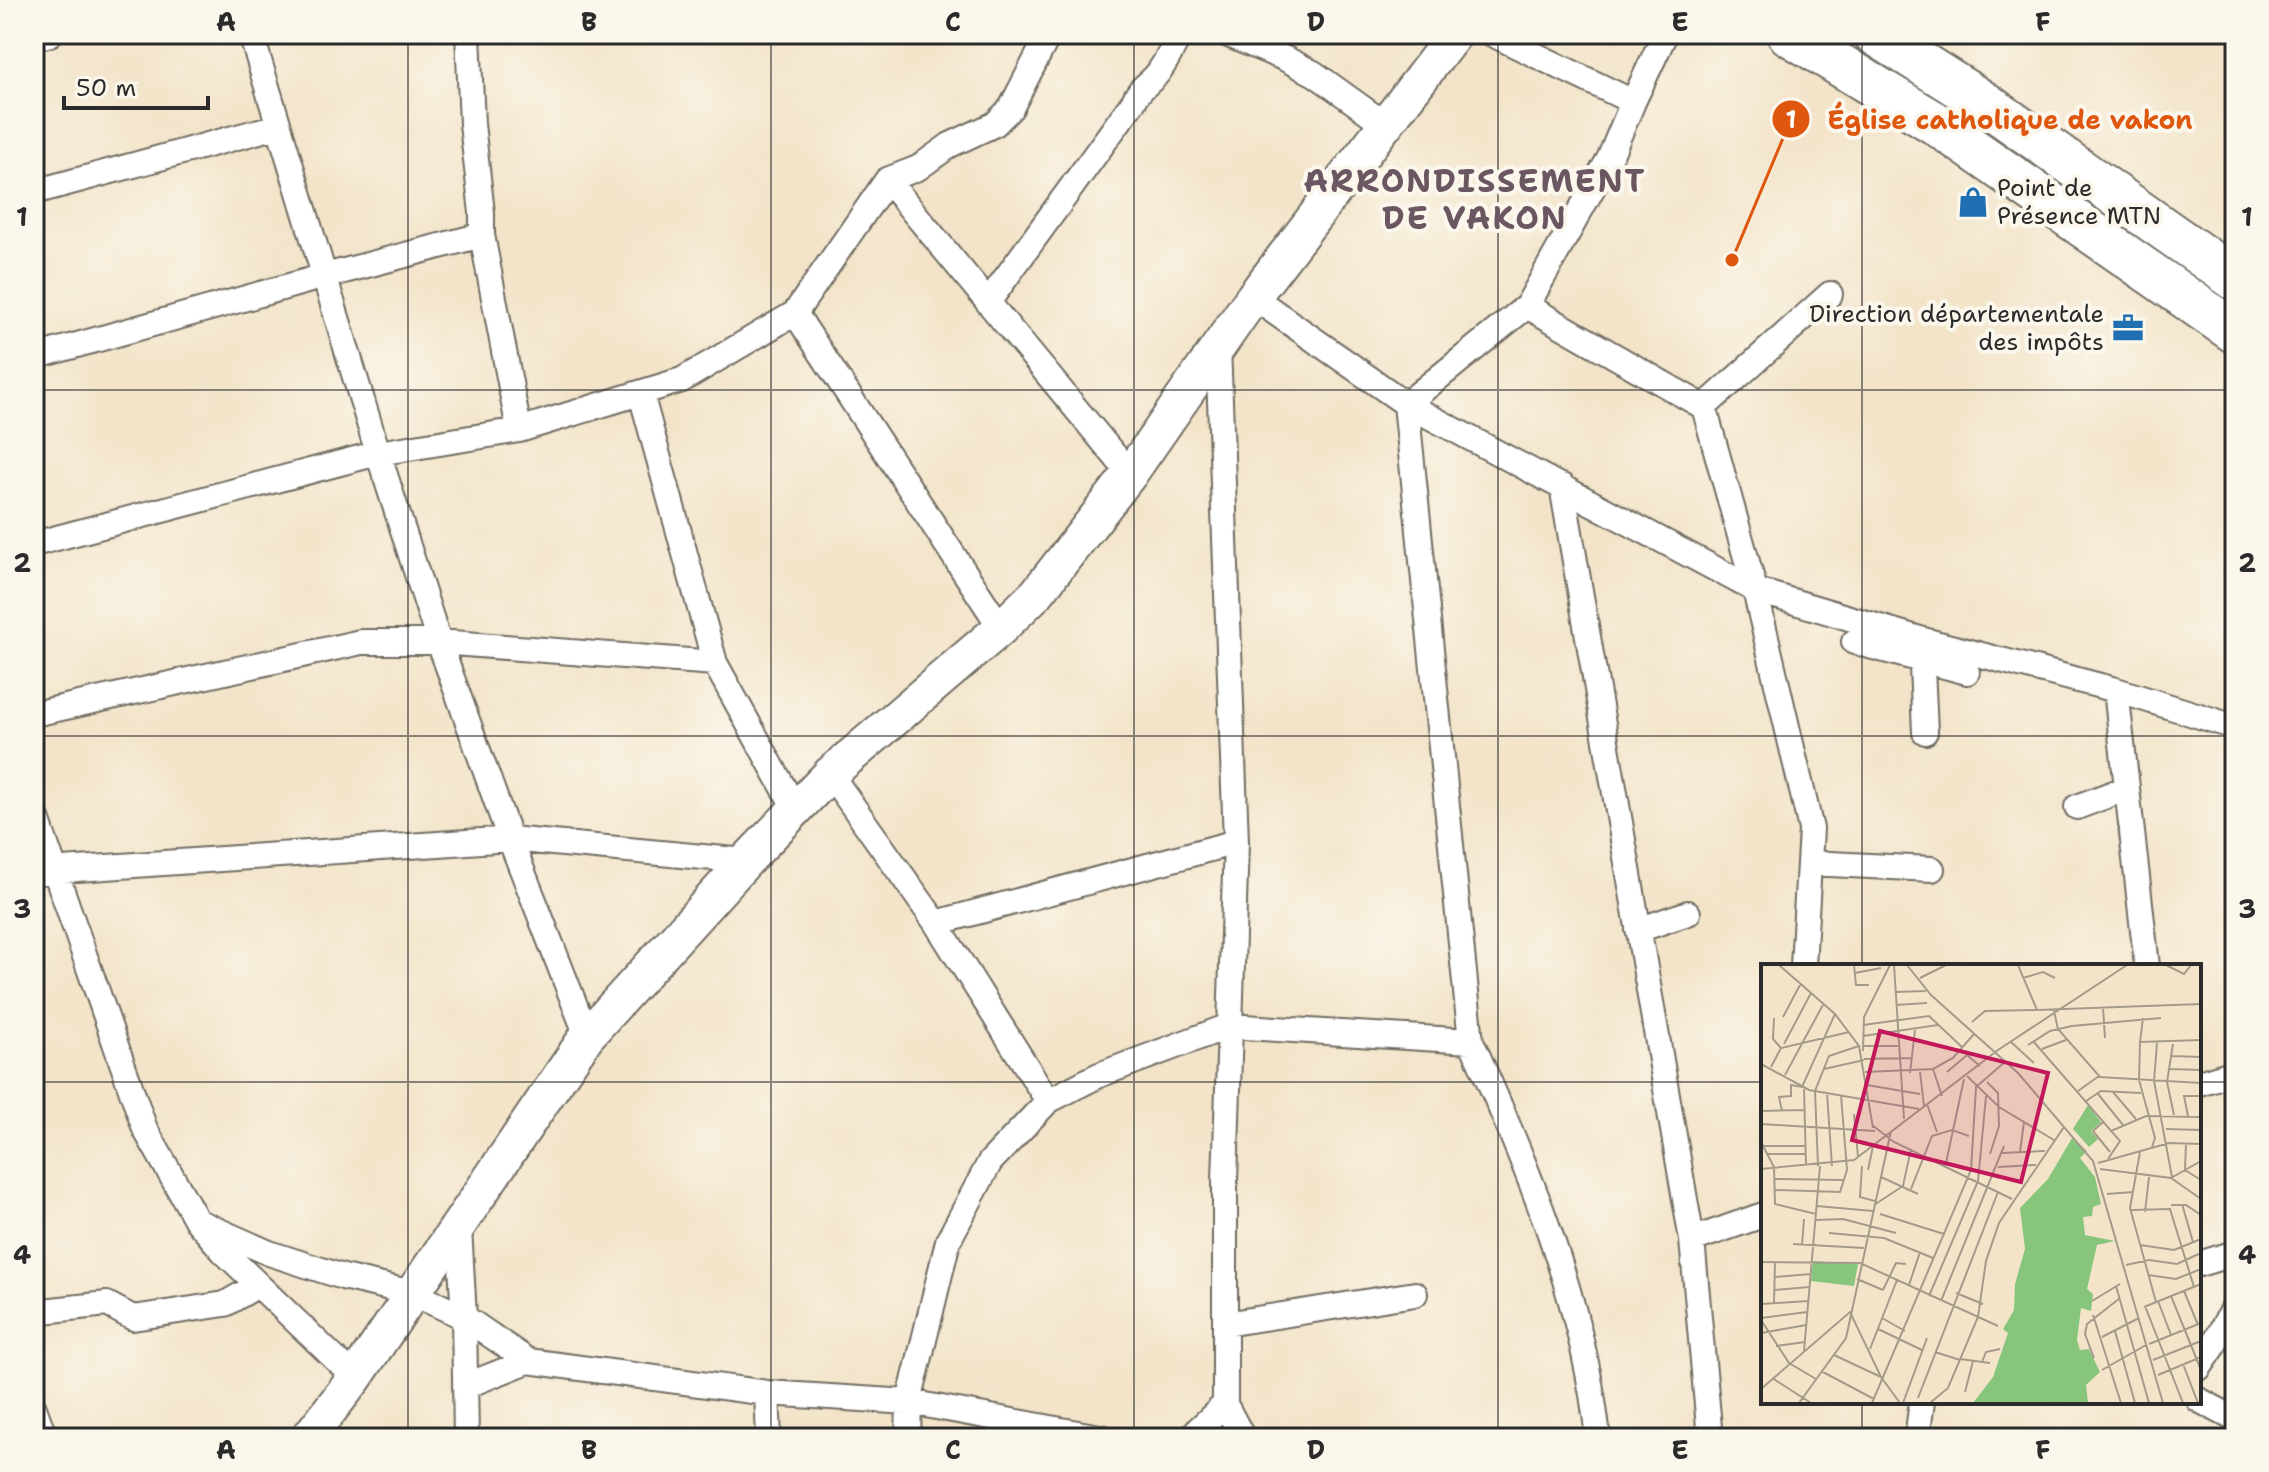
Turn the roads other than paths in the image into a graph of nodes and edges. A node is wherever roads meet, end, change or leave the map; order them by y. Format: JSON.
{"nodes":[{"id":1,"x":50,"y":34,"type":"edge"},
{"id":2,"x":251,"y":34,"type":"edge"},
{"id":3,"x":468,"y":34,"type":"edge"},
{"id":4,"x":1049,"y":34,"type":"edge"},
{"id":5,"x":1180,"y":34,"type":"edge"},
{"id":6,"x":1226,"y":34,"type":"edge"},
{"id":7,"x":1455,"y":34,"type":"edge"},
{"id":8,"x":1492,"y":34,"type":"edge"},
{"id":9,"x":1665,"y":34,"type":"edge"},
{"id":10,"x":1789,"y":34,"type":"edge"},
{"id":11,"x":1875,"y":34,"type":"edge"},
{"id":12,"x":34,"y":39,"type":"edge"},
{"id":13,"x":1633,"y":102,"type":"junction"},
{"id":14,"x":1386,"y":125,"type":"junction"},
{"id":15,"x":278,"y":126,"type":"junction"},
{"id":16,"x":887,"y":180,"type":"junction"},
{"id":17,"x":34,"y":192,"type":"edge"},
{"id":18,"x":482,"y":235,"type":"junction"},
{"id":19,"x":325,"y":276,"type":"junction"},
{"id":20,"x":2235,"y":279,"type":"edge"},
{"id":21,"x":1830,"y":294,"type":"dead end"},
{"id":22,"x":1253,"y":297,"type":"junction"},
{"id":23,"x":989,"y":301,"type":"junction"},
{"id":24,"x":1527,"y":306,"type":"junction"},
{"id":25,"x":795,"y":313,"type":"junction"},
{"id":26,"x":2235,"y":332,"type":"edge"},
{"id":27,"x":1218,"y":345,"type":"junction"},
{"id":28,"x":34,"y":357,"type":"edge"},
{"id":29,"x":641,"y":394,"type":"junction"},
{"id":30,"x":1406,"y":404,"type":"junction"},
{"id":31,"x":1704,"y":407,"type":"junction"},
{"id":32,"x":519,"y":430,"type":"junction"},
{"id":33,"x":378,"y":453,"type":"junction"},
{"id":34,"x":1130,"y":474,"type":"junction"},
{"id":35,"x":1562,"y":486,"type":"junction"},
{"id":36,"x":34,"y":544,"type":"edge"},
{"id":37,"x":1755,"y":590,"type":"junction"},
{"id":38,"x":1001,"y":628,"type":"junction"},
{"id":39,"x":439,"y":642,"type":"junction"},
{"id":40,"x":1854,"y":642,"type":"dead end"},
{"id":41,"x":1921,"y":649,"type":"junction"},
{"id":42,"x":715,"y":663,"type":"junction"},
{"id":43,"x":1967,"y":672,"type":"dead end"},
{"id":44,"x":2116,"y":690,"type":"junction"},
{"id":45,"x":34,"y":714,"type":"edge"},
{"id":46,"x":2235,"y":727,"type":"edge"},
{"id":47,"x":1925,"y":732,"type":"dead end"},
{"id":48,"x":830,"y":774,"type":"junction"},
{"id":49,"x":2127,"y":788,"type":"junction"},
{"id":50,"x":2077,"y":807,"type":"dead end"},
{"id":51,"x":34,"y":810,"type":"edge"},
{"id":52,"x":796,"y":810,"type":"junction"},
{"id":53,"x":510,"y":839,"type":"junction"},
{"id":54,"x":1236,"y":842,"type":"junction"},
{"id":55,"x":746,"y":861,"type":"junction"},
{"id":56,"x":1809,"y":863,"type":"junction"},
{"id":57,"x":1932,"y":869,"type":"dead end"},
{"id":58,"x":45,"y":872,"type":"edge"},
{"id":59,"x":1688,"y":913,"type":"dead end"},
{"id":60,"x":936,"y":923,"type":"junction"},
{"id":61,"x":1638,"y":930,"type":"junction"},
{"id":62,"x":1803,"y":964,"type":"edge"},
{"id":63,"x":2147,"y":964,"type":"edge"},
{"id":64,"x":1229,"y":1026,"type":"junction"},
{"id":65,"x":587,"y":1036,"type":"junction"},
{"id":66,"x":1471,"y":1041,"type":"junction"},
{"id":67,"x":2235,"y":1072,"type":"edge"},
{"id":68,"x":2201,"y":1082,"type":"edge"},
{"id":69,"x":1048,"y":1101,"type":"junction"},
{"id":70,"x":1761,"y":1216,"type":"edge"},
{"id":71,"x":197,"y":1221,"type":"junction"},
{"id":72,"x":459,"y":1228,"type":"junction"},
{"id":73,"x":1692,"y":1240,"type":"junction"},
{"id":74,"x":2235,"y":1253,"type":"edge"},
{"id":75,"x":2201,"y":1263,"type":"edge"},
{"id":76,"x":258,"y":1285,"type":"junction"},
{"id":77,"x":412,"y":1293,"type":"junction"},
{"id":78,"x":1415,"y":1294,"type":"dead end"},
{"id":79,"x":2235,"y":1303,"type":"edge"},
{"id":80,"x":34,"y":1312,"type":"edge"},
{"id":81,"x":464,"y":1317,"type":"junction"},
{"id":82,"x":1225,"y":1324,"type":"junction"},
{"id":83,"x":528,"y":1361,"type":"junction"},
{"id":84,"x":2201,"y":1365,"type":"edge"},
{"id":85,"x":355,"y":1378,"type":"junction"},
{"id":86,"x":465,"y":1386,"type":"junction"},
{"id":87,"x":767,"y":1393,"type":"junction"},
{"id":88,"x":2201,"y":1401,"type":"edge"},
{"id":89,"x":909,"y":1402,"type":"junction"},
{"id":90,"x":1225,"y":1404,"type":"junction"},
{"id":91,"x":1922,"y":1404,"type":"edge"},
{"id":92,"x":34,"y":1408,"type":"edge"},
{"id":93,"x":2235,"y":1419,"type":"edge"},
{"id":94,"x":45,"y":1438,"type":"edge"},
{"id":95,"x":308,"y":1438,"type":"edge"},
{"id":96,"x":466,"y":1438,"type":"edge"},
{"id":97,"x":769,"y":1438,"type":"edge"},
{"id":98,"x":908,"y":1438,"type":"edge"},
{"id":99,"x":1105,"y":1438,"type":"edge"},
{"id":100,"x":1189,"y":1438,"type":"edge"},
{"id":101,"x":1243,"y":1438,"type":"edge"},
{"id":102,"x":1598,"y":1438,"type":"edge"},
{"id":103,"x":1710,"y":1438,"type":"edge"},
{"id":104,"x":1917,"y":1438,"type":"edge"}],
"edges":[{"from":1,"to":12,"type":"street"},
{"from":2,"to":15,"type":"street"},
{"from":3,"to":18,"type":"street"},
{"from":4,"to":16,"type":"street"},
{"from":5,"to":23,"type":"street"},
{"from":6,"to":14,"type":"street"},
{"from":7,"to":14,"type":"main road"},
{"from":8,"to":13,"type":"street"},
{"from":9,"to":13,"type":"street"},
{"from":10,"to":26,"type":"highway"},
{"from":11,"to":20,"type":"highway"},
{"from":13,"to":24,"type":"street"},
{"from":14,"to":22,"type":"main road"},
{"from":15,"to":17,"type":"street"},
{"from":15,"to":19,"type":"street"},
{"from":16,"to":23,"type":"street"},
{"from":16,"to":25,"type":"street"},
{"from":18,"to":19,"type":"street"},
{"from":18,"to":32,"type":"street"},
{"from":19,"to":28,"type":"street"},
{"from":19,"to":33,"type":"street"},
{"from":21,"to":31,"type":"street"},
{"from":22,"to":27,"type":"main road"},
{"from":22,"to":30,"type":"street"},
{"from":23,"to":34,"type":"street"},
{"from":24,"to":30,"type":"street"},
{"from":24,"to":31,"type":"street"},
{"from":25,"to":29,"type":"street"},
{"from":25,"to":38,"type":"street"},
{"from":27,"to":34,"type":"main road"},
{"from":27,"to":54,"type":"street"},
{"from":29,"to":32,"type":"street"},
{"from":29,"to":42,"type":"street"},
{"from":30,"to":35,"type":"street"},
{"from":30,"to":66,"type":"street"},
{"from":31,"to":37,"type":"street"},
{"from":32,"to":33,"type":"street"},
{"from":33,"to":36,"type":"street"},
{"from":33,"to":39,"type":"street"},
{"from":34,"to":38,"type":"main road"},
{"from":35,"to":37,"type":"street"},
{"from":35,"to":61,"type":"street"},
{"from":37,"to":41,"type":"street"},
{"from":37,"to":56,"type":"street"},
{"from":38,"to":48,"type":"main road"},
{"from":39,"to":42,"type":"street"},
{"from":39,"to":45,"type":"street"},
{"from":39,"to":53,"type":"street"},
{"from":40,"to":41,"type":"street"},
{"from":41,"to":43,"type":"street"},
{"from":41,"to":44,"type":"street"},
{"from":41,"to":47,"type":"street"},
{"from":42,"to":52,"type":"street"},
{"from":44,"to":46,"type":"street"},
{"from":44,"to":49,"type":"street"},
{"from":48,"to":52,"type":"main road"},
{"from":48,"to":60,"type":"street"},
{"from":49,"to":50,"type":"street"},
{"from":49,"to":63,"type":"street"},
{"from":51,"to":58,"type":"street"},
{"from":52,"to":55,"type":"main road"},
{"from":53,"to":55,"type":"street"},
{"from":53,"to":58,"type":"street"},
{"from":53,"to":65,"type":"street"},
{"from":54,"to":60,"type":"street"},
{"from":54,"to":64,"type":"street"},
{"from":55,"to":65,"type":"main road"},
{"from":56,"to":57,"type":"street"},
{"from":56,"to":62,"type":"street"},
{"from":58,"to":71,"type":"street"},
{"from":59,"to":61,"type":"street"},
{"from":60,"to":69,"type":"street"},
{"from":61,"to":73,"type":"street"},
{"from":64,"to":66,"type":"street"},
{"from":64,"to":69,"type":"street"},
{"from":64,"to":82,"type":"street"},
{"from":65,"to":72,"type":"main road"},
{"from":66,"to":102,"type":"street"},
{"from":67,"to":68,"type":"street"},
{"from":69,"to":89,"type":"street"},
{"from":70,"to":73,"type":"street"},
{"from":71,"to":76,"type":"street"},
{"from":71,"to":77,"type":"street"},
{"from":72,"to":77,"type":"main road"},
{"from":72,"to":81,"type":"street"},
{"from":73,"to":103,"type":"street"},
{"from":74,"to":75,"type":"street"},
{"from":76,"to":80,"type":"street"},
{"from":76,"to":85,"type":"street"},
{"from":77,"to":81,"type":"street"},
{"from":77,"to":85,"type":"main road"},
{"from":78,"to":82,"type":"street"},
{"from":79,"to":84,"type":"street"},
{"from":81,"to":83,"type":"street"},
{"from":81,"to":86,"type":"street"},
{"from":82,"to":90,"type":"street"},
{"from":83,"to":86,"type":"street"},
{"from":83,"to":87,"type":"street"},
{"from":85,"to":95,"type":"main road"},
{"from":86,"to":96,"type":"street"},
{"from":87,"to":89,"type":"street"},
{"from":87,"to":97,"type":"street"},
{"from":88,"to":93,"type":"street"},
{"from":89,"to":98,"type":"street"},
{"from":89,"to":99,"type":"street"},
{"from":90,"to":100,"type":"street"},
{"from":90,"to":101,"type":"street"},
{"from":91,"to":104,"type":"street"},
{"from":92,"to":94,"type":"street"}]}
